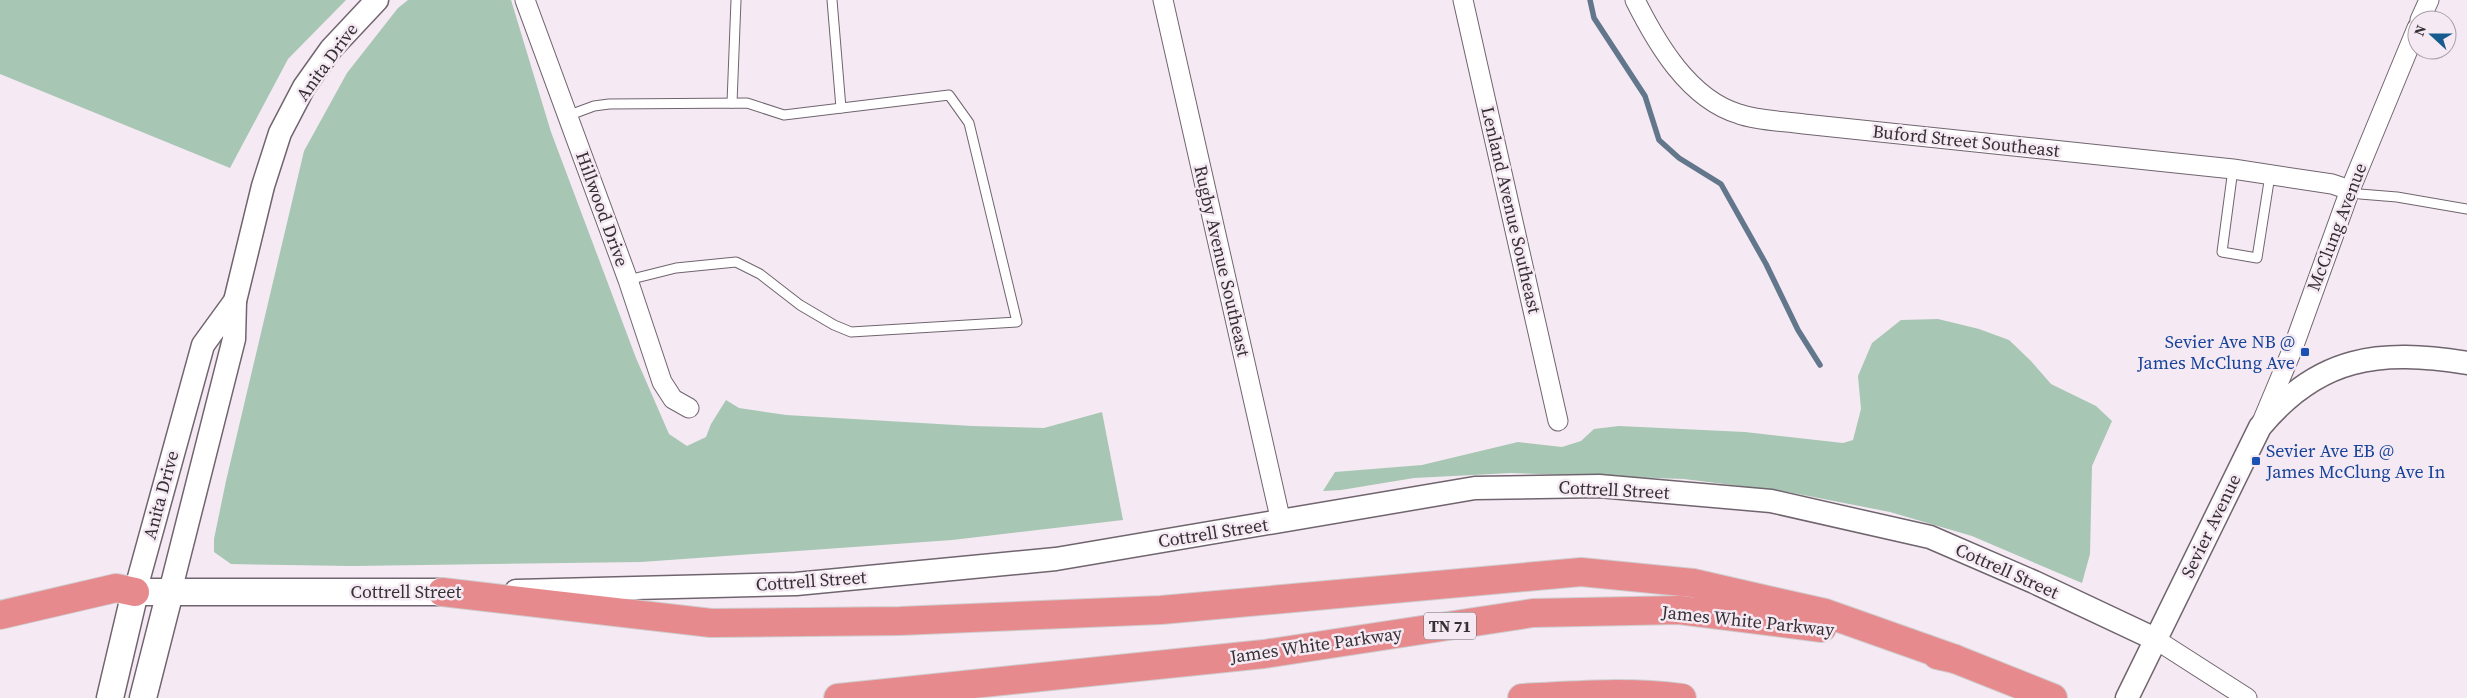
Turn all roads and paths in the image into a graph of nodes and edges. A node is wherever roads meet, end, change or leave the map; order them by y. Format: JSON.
{"nodes":[{"id":1,"x":377,"y":0,"type":"edge"},
{"id":2,"x":525,"y":0,"type":"edge"},
{"id":3,"x":736,"y":0,"type":"edge"},
{"id":4,"x":832,"y":0,"type":"edge"},
{"id":5,"x":1162,"y":0,"type":"edge"},
{"id":6,"x":1463,"y":0,"type":"edge"},
{"id":7,"x":1635,"y":0,"type":"edge"},
{"id":8,"x":2407,"y":52,"type":"edge"},
{"id":9,"x":732,"y":103,"type":"junction"},
{"id":10,"x":840,"y":108,"type":"junction"},
{"id":11,"x":567,"y":116,"type":"junction"},
{"id":12,"x":2233,"y":169,"type":"junction"},
{"id":13,"x":2270,"y":175,"type":"junction"},
{"id":14,"x":2350,"y":190,"type":"junction"},
{"id":15,"x":2467,"y":209,"type":"edge"},
{"id":16,"x":628,"y":280,"type":"junction"},
{"id":17,"x":234,"y":302,"type":"junction"},
{"id":18,"x":2467,"y":363,"type":"edge"},
{"id":19,"x":689,"y":408,"type":"dead end"},
{"id":20,"x":1558,"y":421,"type":"dead end"},
{"id":21,"x":2260,"y":428,"type":"junction"},
{"id":22,"x":1280,"y":522,"type":"junction"},
{"id":23,"x":135,"y":592,"type":"junction"},
{"id":24,"x":170,"y":592,"type":"junction"},
{"id":25,"x":442,"y":592,"type":"junction"},
{"id":26,"x":0,"y":615,"type":"edge"},
{"id":27,"x":2156,"y":639,"type":"junction"},
{"id":28,"x":1955,"y":660,"type":"junction"},
{"id":29,"x":110,"y":698,"type":"edge"},
{"id":30,"x":143,"y":698,"type":"edge"},
{"id":31,"x":838,"y":698,"type":"edge"},
{"id":32,"x":1522,"y":698,"type":"edge"},
{"id":33,"x":1682,"y":698,"type":"edge"},
{"id":34,"x":2053,"y":698,"type":"edge"},
{"id":35,"x":2127,"y":698,"type":"edge"},
{"id":36,"x":2247,"y":698,"type":"edge"}],
"edges":[{"from":1,"to":17,"type":"street","name":"Anita Drive"},
{"from":2,"to":11,"type":"street","name":"Hillwood Drive"},
{"from":3,"to":9,"type":"lane"},
{"from":4,"to":10,"type":"lane"},
{"from":5,"to":22,"type":"street","name":"Rugby Avenue Southeast"},
{"from":6,"to":20,"type":"street","name":"Lenland Avenue Southeast"},
{"from":7,"to":12,"type":"street","name":"Buford Street Southeast"},
{"from":8,"to":14,"type":"street","name":"McClung Avenue"},
{"from":9,"to":10,"type":"lane"},
{"from":9,"to":11,"type":"lane"},
{"from":10,"to":16,"type":"lane"},
{"from":11,"to":16,"type":"street","name":"Hillwood Drive"},
{"from":12,"to":13,"type":"street","name":"Buford Street Southeast"},
{"from":12,"to":13,"type":"lane"},
{"from":13,"to":14,"type":"street","name":"Buford Street Southeast"},
{"from":14,"to":15,"type":"lane"},
{"from":14,"to":21,"type":"street","name":"McClung Avenue"},
{"from":16,"to":19,"type":"street","name":"Hillwood Drive"},
{"from":17,"to":23,"type":"street","name":"Anita Drive"},
{"from":17,"to":24,"type":"street","name":"Anita Drive"},
{"from":18,"to":21,"type":"street","name":"Sevier Avenue"},
{"from":21,"to":27,"type":"street","name":"Sevier Avenue"},
{"from":22,"to":25,"type":"street","name":"Cottrell Street"},
{"from":22,"to":27,"type":"street","name":"Cottrell Street"},
{"from":23,"to":24,"type":"main road","name":"Cottrell Street"},
{"from":23,"to":26,"type":"highway"},
{"from":23,"to":29,"type":"main road","name":"Anita Drive"},
{"from":24,"to":25,"type":"main road","name":"Cottrell Street"},
{"from":24,"to":30,"type":"main road","name":"Anita Drive"},
{"from":25,"to":28,"type":"highway"},
{"from":27,"to":35,"type":"street","name":"Sevier Avenue"},
{"from":27,"to":36,"type":"street","name":"Cottrell Street"},
{"from":28,"to":31,"type":"highway","name":"James White Parkway","number":"TN 71"},
{"from":28,"to":34,"type":"highway","name":"James White Parkway","number":"TN 71"},
{"from":32,"to":33,"type":"highway"}]}
